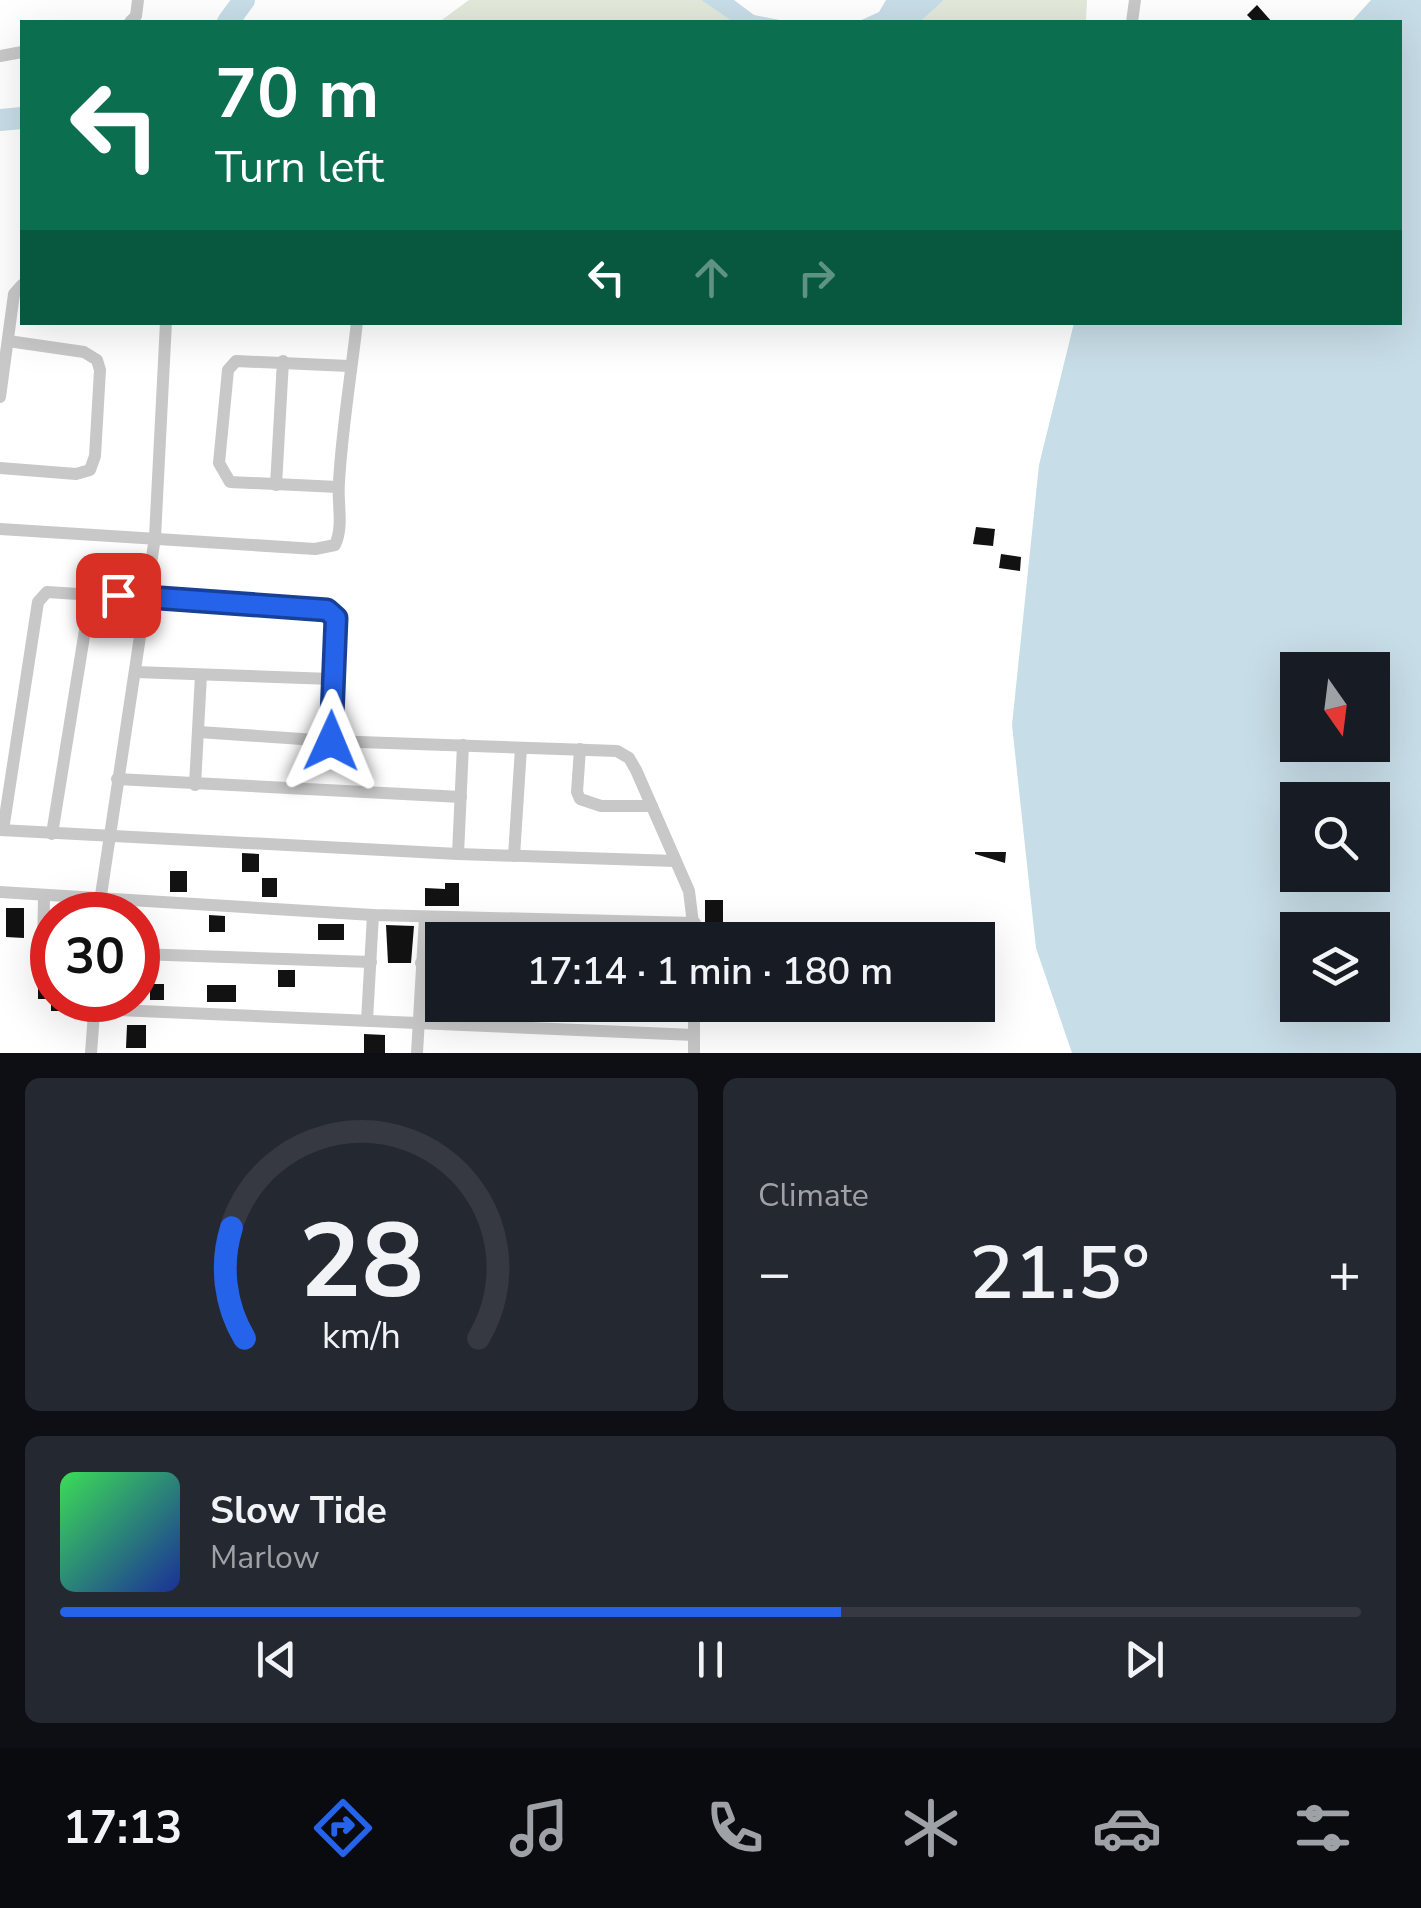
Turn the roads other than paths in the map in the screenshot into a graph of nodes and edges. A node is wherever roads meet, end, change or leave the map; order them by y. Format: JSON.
{"nodes":[{"id":1,"x":20,"y":288,"type":"edge"},
{"id":2,"x":166,"y":325,"type":"edge"},
{"id":3,"x":356,"y":325,"type":"edge"},
{"id":4,"x":8,"y":341,"type":"junction"},
{"id":5,"x":283,"y":361,"type":"junction"},
{"id":6,"x":349,"y":366,"type":"junction"},
{"id":7,"x":0,"y":397,"type":"edge"},
{"id":8,"x":0,"y":468,"type":"edge"},
{"id":9,"x":276,"y":484,"type":"junction"},
{"id":10,"x":338,"y":487,"type":"junction"},
{"id":11,"x":0,"y":528,"type":"edge"},
{"id":12,"x":154,"y":537,"type":"junction"},
{"id":13,"x":91,"y":593,"type":"junction"},
{"id":14,"x":146,"y":597,"type":"junction"},
{"id":15,"x":135,"y":672,"type":"junction"},
{"id":16,"x":200,"y":675,"type":"junction"},
{"id":17,"x":332,"y":678,"type":"junction"},
{"id":18,"x":199,"y":732,"type":"junction"},
{"id":19,"x":331,"y":741,"type":"junction"},
{"id":20,"x":464,"y":745,"type":"junction"},
{"id":21,"x":521,"y":748,"type":"junction"},
{"id":22,"x":580,"y":749,"type":"junction"},
{"id":23,"x":117,"y":779,"type":"junction"},
{"id":24,"x":195,"y":785,"type":"junction"},
{"id":25,"x":461,"y":797,"type":"junction"},
{"id":26,"x":652,"y":806,"type":"junction"},
{"id":27,"x":1,"y":830,"type":"edge"},
{"id":28,"x":52,"y":834,"type":"junction"},
{"id":29,"x":108,"y":838,"type":"junction"},
{"id":30,"x":458,"y":854,"type":"junction"},
{"id":31,"x":514,"y":856,"type":"junction"},
{"id":32,"x":675,"y":861,"type":"junction"},
{"id":33,"x":0,"y":892,"type":"edge"},
{"id":34,"x":99,"y":892,"type":"edge"},
{"id":35,"x":30,"y":895,"type":"edge"},
{"id":36,"x":160,"y":903,"type":"edge"},
{"id":37,"x":373,"y":915,"type":"junction"},
{"id":38,"x":425,"y":917,"type":"junction"},
{"id":39,"x":651,"y":922,"type":"edge"},
{"id":40,"x":696,"y":922,"type":"edge"},
{"id":41,"x":160,"y":955,"type":"edge"},
{"id":42,"x":371,"y":962,"type":"junction"},
{"id":43,"x":421,"y":963,"type":"junction"},
{"id":44,"x":425,"y":963,"type":"edge"},
{"id":45,"x":160,"y":1008,"type":"edge"},
{"id":46,"x":367,"y":1020,"type":"junction"},
{"id":47,"x":419,"y":1021,"type":"junction"},
{"id":48,"x":93,"y":1022,"type":"edge"},
{"id":49,"x":694,"y":1022,"type":"edge"},
{"id":50,"x":694,"y":1035,"type":"junction"},
{"id":51,"x":90,"y":1053,"type":"edge"},
{"id":52,"x":417,"y":1053,"type":"edge"},
{"id":53,"x":694,"y":1053,"type":"edge"}],
"edges":[{"from":1,"to":4,"type":"street"},
{"from":2,"to":12,"type":"street"},
{"from":3,"to":6,"type":"street"},
{"from":4,"to":7,"type":"street"},
{"from":4,"to":8,"type":"street"},
{"from":5,"to":6,"type":"street"},
{"from":5,"to":9,"type":"street"},
{"from":5,"to":9,"type":"street"},
{"from":6,"to":10,"type":"street"},
{"from":9,"to":10,"type":"street"},
{"from":10,"to":12,"type":"street"},
{"from":11,"to":12,"type":"street"},
{"from":12,"to":14,"type":"street"},
{"from":13,"to":14,"type":"street"},
{"from":13,"to":27,"type":"street"},
{"from":13,"to":28,"type":"street"},
{"from":14,"to":15,"type":"street"},
{"from":14,"to":17,"type":"street"},
{"from":15,"to":16,"type":"street"},
{"from":15,"to":23,"type":"street"},
{"from":16,"to":17,"type":"street"},
{"from":16,"to":18,"type":"street"},
{"from":17,"to":19,"type":"street"},
{"from":18,"to":19,"type":"street"},
{"from":18,"to":24,"type":"street"},
{"from":19,"to":20,"type":"street"},
{"from":20,"to":21,"type":"street"},
{"from":20,"to":25,"type":"street"},
{"from":21,"to":22,"type":"street"},
{"from":21,"to":31,"type":"street"},
{"from":22,"to":26,"type":"street"},
{"from":22,"to":26,"type":"street"},
{"from":23,"to":24,"type":"street"},
{"from":23,"to":29,"type":"street"},
{"from":24,"to":25,"type":"street"},
{"from":25,"to":30,"type":"street"},
{"from":26,"to":32,"type":"street"},
{"from":27,"to":28,"type":"street"},
{"from":28,"to":29,"type":"street"},
{"from":29,"to":30,"type":"street"},
{"from":29,"to":34,"type":"street"},
{"from":30,"to":31,"type":"street"},
{"from":31,"to":32,"type":"street"},
{"from":32,"to":40,"type":"street"},
{"from":33,"to":35,"type":"street"},
{"from":36,"to":37,"type":"street"},
{"from":37,"to":38,"type":"street"},
{"from":37,"to":42,"type":"street"},
{"from":38,"to":39,"type":"street"},
{"from":38,"to":43,"type":"street"},
{"from":41,"to":42,"type":"street"},
{"from":42,"to":46,"type":"street"},
{"from":43,"to":44,"type":"street"},
{"from":43,"to":47,"type":"street"},
{"from":45,"to":46,"type":"street"},
{"from":46,"to":47,"type":"street"},
{"from":47,"to":50,"type":"street"},
{"from":47,"to":52,"type":"street"},
{"from":48,"to":51,"type":"street"},
{"from":49,"to":50,"type":"street"},
{"from":50,"to":53,"type":"street"}]}
